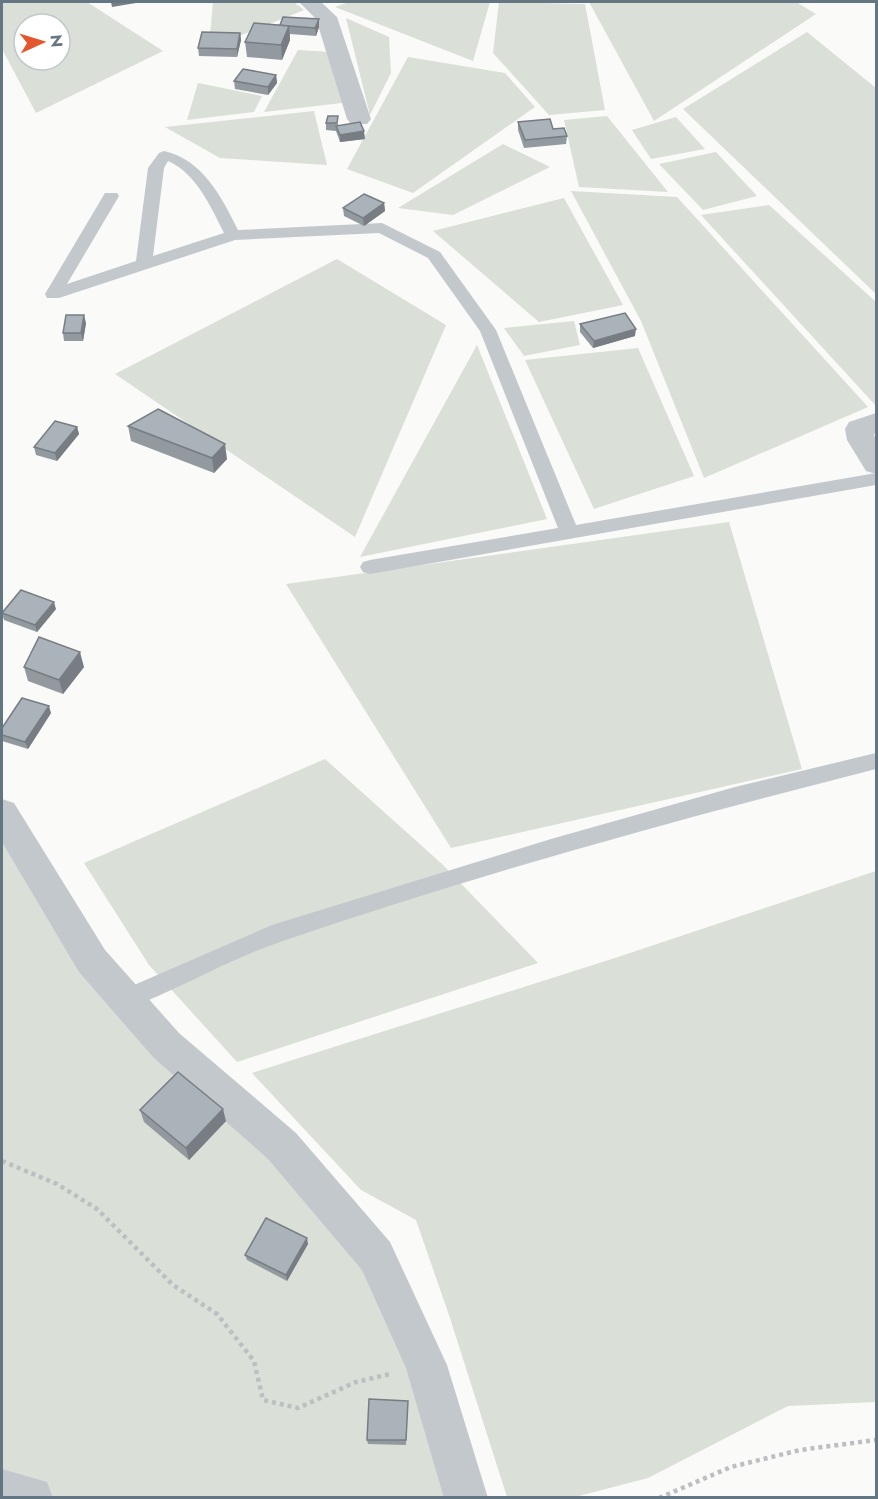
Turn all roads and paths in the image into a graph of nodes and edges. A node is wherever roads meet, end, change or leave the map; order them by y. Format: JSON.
{"nodes":[{"id":1,"x":309,"y":2,"type":"edge"},
{"id":2,"x":359,"y":119,"type":"dead end"},
{"id":3,"x":111,"y":196,"type":"dead end"},
{"id":4,"x":233,"y":235,"type":"junction"},
{"id":5,"x":144,"y":265,"type":"junction"},
{"id":6,"x":876,"y":422,"type":"edge"},
{"id":7,"x":876,"y":464,"type":"edge"},
{"id":8,"x":876,"y":479,"type":"edge"},
{"id":9,"x":570,"y":533,"type":"junction"},
{"id":10,"x":370,"y":567,"type":"dead end"},
{"id":11,"x":876,"y":761,"type":"edge"},
{"id":12,"x":2,"y":813,"type":"edge"},
{"id":13,"x":126,"y":999,"type":"junction"},
{"id":14,"x":2,"y":1161,"type":"edge"},
{"id":15,"x":426,"y":1365,"type":"junction"},
{"id":16,"x":876,"y":1440,"type":"edge"},
{"id":17,"x":2,"y":1491,"type":"edge"},
{"id":18,"x":30,"y":1497,"type":"edge"},
{"id":19,"x":466,"y":1497,"type":"edge"},
{"id":20,"x":659,"y":1497,"type":"edge"}],
"edges":[{"from":1,"to":2,"type":"street"},
{"from":3,"to":5,"type":"lane"},
{"from":4,"to":5,"type":"lane"},
{"from":4,"to":5,"type":"lane"},
{"from":4,"to":9,"type":"lane"},
{"from":6,"to":7,"type":"street"},
{"from":8,"to":9,"type":"lane"},
{"from":9,"to":10,"type":"lane"},
{"from":11,"to":13,"type":"lane"},
{"from":12,"to":13,"type":"street"},
{"from":13,"to":15,"type":"street"},
{"from":14,"to":15,"type":"path"},
{"from":15,"to":19,"type":"street"},
{"from":16,"to":20,"type":"path"},
{"from":17,"to":18,"type":"street"}]}
